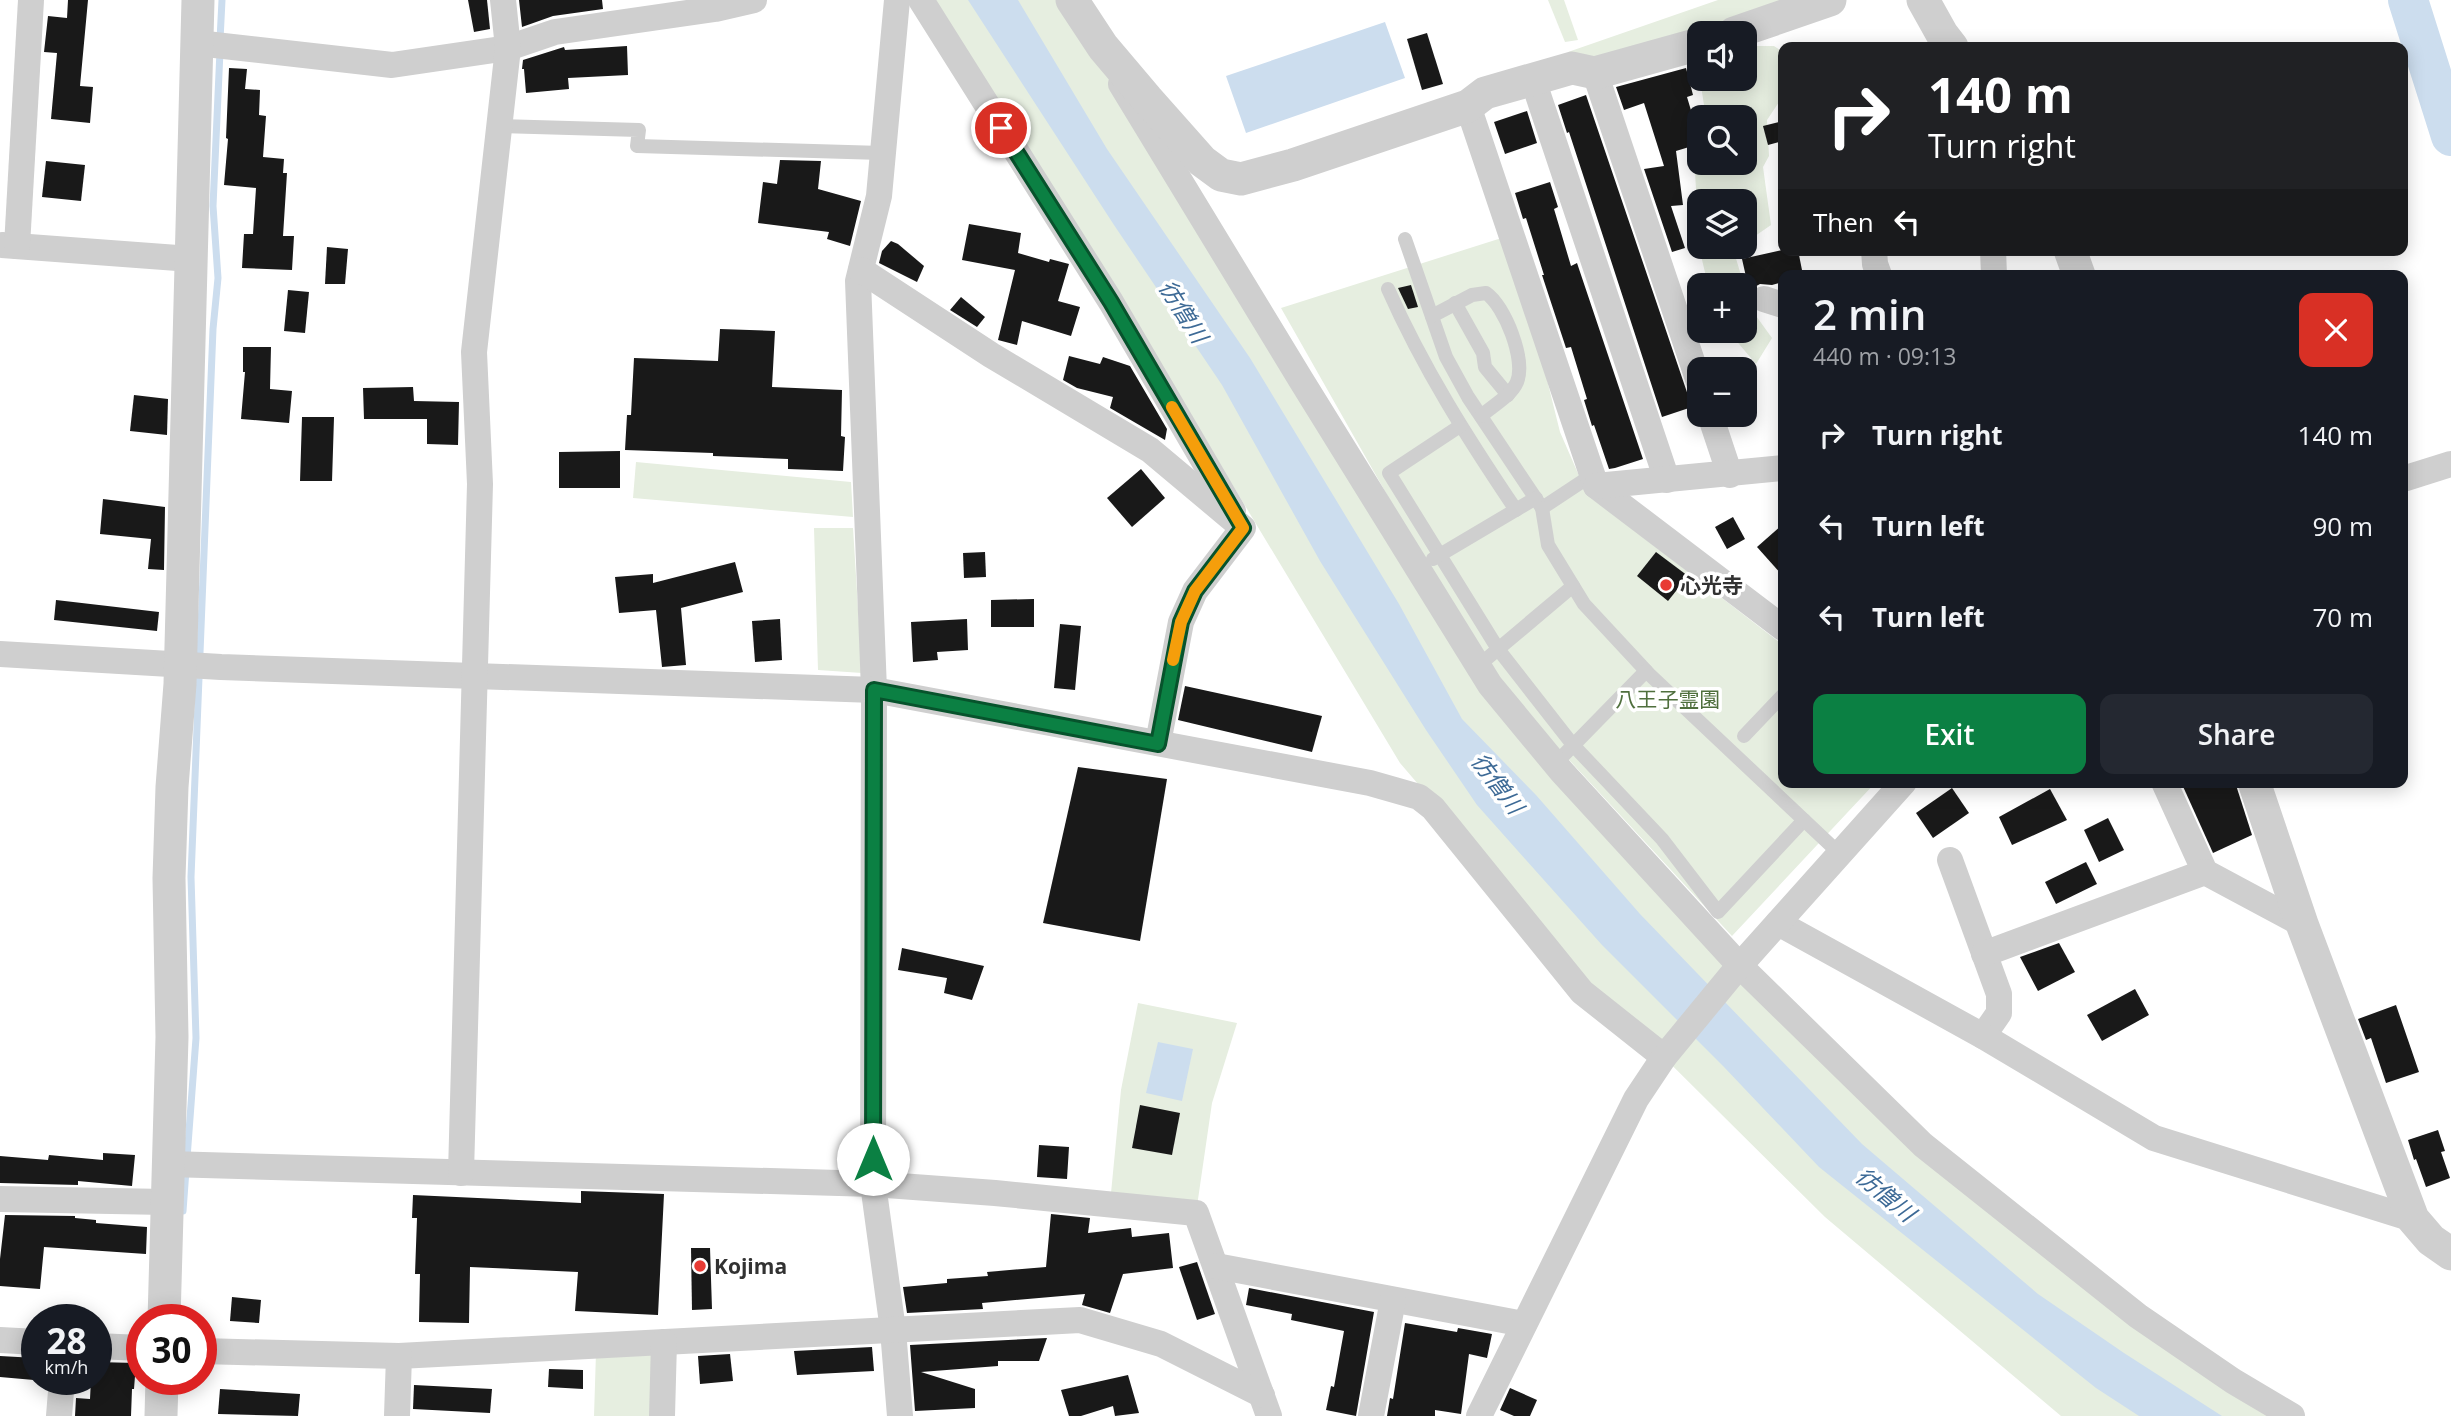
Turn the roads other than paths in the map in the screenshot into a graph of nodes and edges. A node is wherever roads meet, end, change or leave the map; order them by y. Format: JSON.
{"nodes":[{"id":1,"x":31,"y":0,"type":"edge"},
{"id":2,"x":198,"y":0,"type":"edge"},
{"id":3,"x":503,"y":0,"type":"edge"},
{"id":4,"x":754,"y":0,"type":"edge"},
{"id":5,"x":897,"y":0,"type":"edge"},
{"id":6,"x":921,"y":0,"type":"edge"},
{"id":7,"x":1072,"y":0,"type":"edge"},
{"id":8,"x":1830,"y":0,"type":"edge"},
{"id":9,"x":1923,"y":0,"type":"edge"},
{"id":10,"x":1757,"y":25,"type":"edge"},
{"id":11,"x":1948,"y":42,"type":"edge"},
{"id":12,"x":197,"y":43,"type":"junction"},
{"id":13,"x":1104,"y":47,"type":"junction"},
{"id":14,"x":1687,"y":47,"type":"edge"},
{"id":15,"x":508,"y":48,"type":"junction"},
{"id":16,"x":1595,"y":73,"type":"junction"},
{"id":17,"x":1533,"y":80,"type":"junction"},
{"id":18,"x":1468,"y":106,"type":"junction"},
{"id":19,"x":499,"y":126,"type":"junction"},
{"id":20,"x":882,"y":153,"type":"junction"},
{"id":21,"x":1405,"y":239,"type":"dead end"},
{"id":22,"x":8,"y":245,"type":"edge"},
{"id":23,"x":191,"y":258,"type":"junction"},
{"id":24,"x":861,"y":270,"type":"junction"},
{"id":25,"x":1388,"y":289,"type":"dead end"},
{"id":26,"x":1455,"y":303,"type":"junction"},
{"id":27,"x":1432,"y":316,"type":"junction"},
{"id":28,"x":1691,"y":357,"type":"edge"},
{"id":29,"x":1507,"y":395,"type":"junction"},
{"id":30,"x":1481,"y":415,"type":"junction"},
{"id":31,"x":1460,"y":426,"type":"junction"},
{"id":32,"x":1714,"y":427,"type":"edge"},
{"id":33,"x":2451,"y":464,"type":"edge"},
{"id":34,"x":1778,"y":469,"type":"edge"},
{"id":35,"x":1730,"y":475,"type":"junction"},
{"id":36,"x":2408,"y":477,"type":"edge"},
{"id":37,"x":1594,"y":480,"type":"junction"},
{"id":38,"x":1667,"y":480,"type":"junction"},
{"id":39,"x":1539,"y":503,"type":"junction"},
{"id":40,"x":1516,"y":510,"type":"junction"},
{"id":41,"x":1243,"y":528,"type":"junction"},
{"id":42,"x":1440,"y":555,"type":"junction"},
{"id":43,"x":1417,"y":569,"type":"junction"},
{"id":44,"x":1573,"y":586,"type":"junction"},
{"id":45,"x":1778,"y":624,"type":"edge"},
{"id":46,"x":0,"y":654,"type":"edge"},
{"id":47,"x":1488,"y":657,"type":"junction"},
{"id":48,"x":179,"y":665,"type":"junction"},
{"id":49,"x":1646,"y":671,"type":"junction"},
{"id":50,"x":474,"y":677,"type":"junction"},
{"id":51,"x":874,"y":690,"type":"junction"},
{"id":52,"x":1778,"y":700,"type":"edge"},
{"id":53,"x":1744,"y":736,"type":"dead end"},
{"id":54,"x":1158,"y":744,"type":"junction"},
{"id":55,"x":1564,"y":754,"type":"junction"},
{"id":56,"x":1899,"y":788,"type":"edge"},
{"id":57,"x":2167,"y":788,"type":"edge"},
{"id":58,"x":2256,"y":788,"type":"edge"},
{"id":59,"x":1804,"y":820,"type":"junction"},
{"id":60,"x":1840,"y":854,"type":"junction"},
{"id":61,"x":1950,"y":860,"type":"dead end"},
{"id":62,"x":2205,"y":872,"type":"junction"},
{"id":63,"x":1778,"y":923,"type":"junction"},
{"id":64,"x":2302,"y":924,"type":"junction"},
{"id":65,"x":1984,"y":954,"type":"junction"},
{"id":66,"x":1737,"y":969,"type":"junction"},
{"id":67,"x":1983,"y":1036,"type":"junction"},
{"id":68,"x":1664,"y":1057,"type":"junction"},
{"id":69,"x":168,"y":1164,"type":"junction"},
{"id":70,"x":461,"y":1173,"type":"junction"},
{"id":71,"x":873,"y":1184,"type":"junction"},
{"id":72,"x":0,"y":1199,"type":"edge"},
{"id":73,"x":167,"y":1202,"type":"junction"},
{"id":74,"x":2413,"y":1219,"type":"junction"},
{"id":75,"x":2451,"y":1254,"type":"edge"},
{"id":76,"x":1216,"y":1266,"type":"junction"},
{"id":77,"x":1393,"y":1300,"type":"junction"},
{"id":78,"x":164,"y":1304,"type":"edge"},
{"id":79,"x":1524,"y":1324,"type":"junction"},
{"id":80,"x":893,"y":1330,"type":"junction"},
{"id":81,"x":0,"y":1340,"type":"edge"},
{"id":82,"x":21,"y":1341,"type":"edge"},
{"id":83,"x":664,"y":1342,"type":"junction"},
{"id":84,"x":217,"y":1351,"type":"edge"},
{"id":85,"x":398,"y":1356,"type":"junction"},
{"id":86,"x":61,"y":1395,"type":"edge"},
{"id":87,"x":162,"y":1395,"type":"edge"},
{"id":88,"x":1266,"y":1405,"type":"edge"},
{"id":89,"x":59,"y":1416,"type":"edge"},
{"id":90,"x":161,"y":1416,"type":"edge"},
{"id":91,"x":397,"y":1416,"type":"edge"},
{"id":92,"x":662,"y":1416,"type":"edge"},
{"id":93,"x":901,"y":1416,"type":"edge"},
{"id":94,"x":1371,"y":1416,"type":"edge"},
{"id":95,"x":1479,"y":1416,"type":"edge"},
{"id":96,"x":2292,"y":1416,"type":"edge"}],
"edges":[{"from":1,"to":22,"type":"street"},
{"from":2,"to":12,"type":"street"},
{"from":3,"to":15,"type":"street"},
{"from":4,"to":15,"type":"street"},
{"from":5,"to":20,"type":"street"},
{"from":6,"to":41,"type":"street"},
{"from":7,"to":13,"type":"street"},
{"from":8,"to":10,"type":"street"},
{"from":9,"to":11,"type":"street"},
{"from":12,"to":15,"type":"street"},
{"from":12,"to":23,"type":"street"},
{"from":13,"to":18,"type":"street"},
{"from":13,"to":43,"type":"street"},
{"from":14,"to":16,"type":"street"},
{"from":15,"to":19,"type":"street"},
{"from":16,"to":17,"type":"street"},
{"from":16,"to":28,"type":"street"},
{"from":17,"to":18,"type":"street"},
{"from":17,"to":38,"type":"street"},
{"from":18,"to":37,"type":"street"},
{"from":19,"to":20,"type":"lane"},
{"from":19,"to":50,"type":"street"},
{"from":20,"to":24,"type":"street"},
{"from":21,"to":27,"type":"lane"},
{"from":22,"to":23,"type":"street"},
{"from":23,"to":48,"type":"street"},
{"from":24,"to":41,"type":"street"},
{"from":24,"to":51,"type":"street"},
{"from":25,"to":31,"type":"lane"},
{"from":26,"to":27,"type":"lane"},
{"from":26,"to":29,"type":"lane"},
{"from":26,"to":29,"type":"lane"},
{"from":27,"to":30,"type":"lane"},
{"from":29,"to":30,"type":"lane"},
{"from":30,"to":39,"type":"lane"},
{"from":31,"to":40,"type":"lane"},
{"from":31,"to":42,"type":"lane"},
{"from":32,"to":35,"type":"street"},
{"from":33,"to":36,"type":"street"},
{"from":34,"to":35,"type":"street"},
{"from":35,"to":38,"type":"street"},
{"from":37,"to":38,"type":"street"},
{"from":37,"to":39,"type":"lane"},
{"from":37,"to":45,"type":"street"},
{"from":39,"to":40,"type":"lane"},
{"from":39,"to":44,"type":"lane"},
{"from":40,"to":42,"type":"lane"},
{"from":41,"to":54,"type":"street"},
{"from":42,"to":43,"type":"lane"},
{"from":42,"to":47,"type":"lane"},
{"from":43,"to":47,"type":"street"},
{"from":44,"to":47,"type":"lane"},
{"from":44,"to":49,"type":"lane"},
{"from":46,"to":48,"type":"street"},
{"from":47,"to":55,"type":"street"},
{"from":48,"to":50,"type":"street"},
{"from":48,"to":69,"type":"street"},
{"from":49,"to":55,"type":"lane"},
{"from":49,"to":59,"type":"lane"},
{"from":50,"to":51,"type":"street"},
{"from":50,"to":70,"type":"street"},
{"from":51,"to":54,"type":"street"},
{"from":51,"to":71,"type":"street"},
{"from":52,"to":53,"type":"lane"},
{"from":54,"to":68,"type":"street"},
{"from":55,"to":59,"type":"lane"},
{"from":55,"to":66,"type":"street"},
{"from":56,"to":60,"type":"street"},
{"from":57,"to":62,"type":"street"},
{"from":58,"to":64,"type":"street"},
{"from":59,"to":60,"type":"lane"},
{"from":60,"to":63,"type":"street"},
{"from":61,"to":65,"type":"street"},
{"from":62,"to":64,"type":"street"},
{"from":62,"to":65,"type":"street"},
{"from":63,"to":66,"type":"street"},
{"from":63,"to":67,"type":"street"},
{"from":64,"to":74,"type":"street"},
{"from":65,"to":67,"type":"street"},
{"from":66,"to":68,"type":"street"},
{"from":66,"to":96,"type":"street"},
{"from":67,"to":74,"type":"street"},
{"from":68,"to":79,"type":"street"},
{"from":69,"to":70,"type":"street"},
{"from":69,"to":73,"type":"street"},
{"from":70,"to":71,"type":"street"},
{"from":71,"to":76,"type":"street"},
{"from":71,"to":80,"type":"street"},
{"from":72,"to":73,"type":"street"},
{"from":73,"to":78,"type":"street"},
{"from":74,"to":75,"type":"street"},
{"from":76,"to":77,"type":"street"},
{"from":76,"to":88,"type":"street"},
{"from":77,"to":79,"type":"street"},
{"from":77,"to":94,"type":"street"},
{"from":79,"to":95,"type":"street"},
{"from":80,"to":83,"type":"street"},
{"from":80,"to":88,"type":"street"},
{"from":80,"to":93,"type":"street"},
{"from":81,"to":82,"type":"street"},
{"from":83,"to":85,"type":"street"},
{"from":83,"to":92,"type":"street"},
{"from":84,"to":85,"type":"street"},
{"from":85,"to":91,"type":"street"},
{"from":86,"to":89,"type":"street"},
{"from":87,"to":90,"type":"street"}]}
